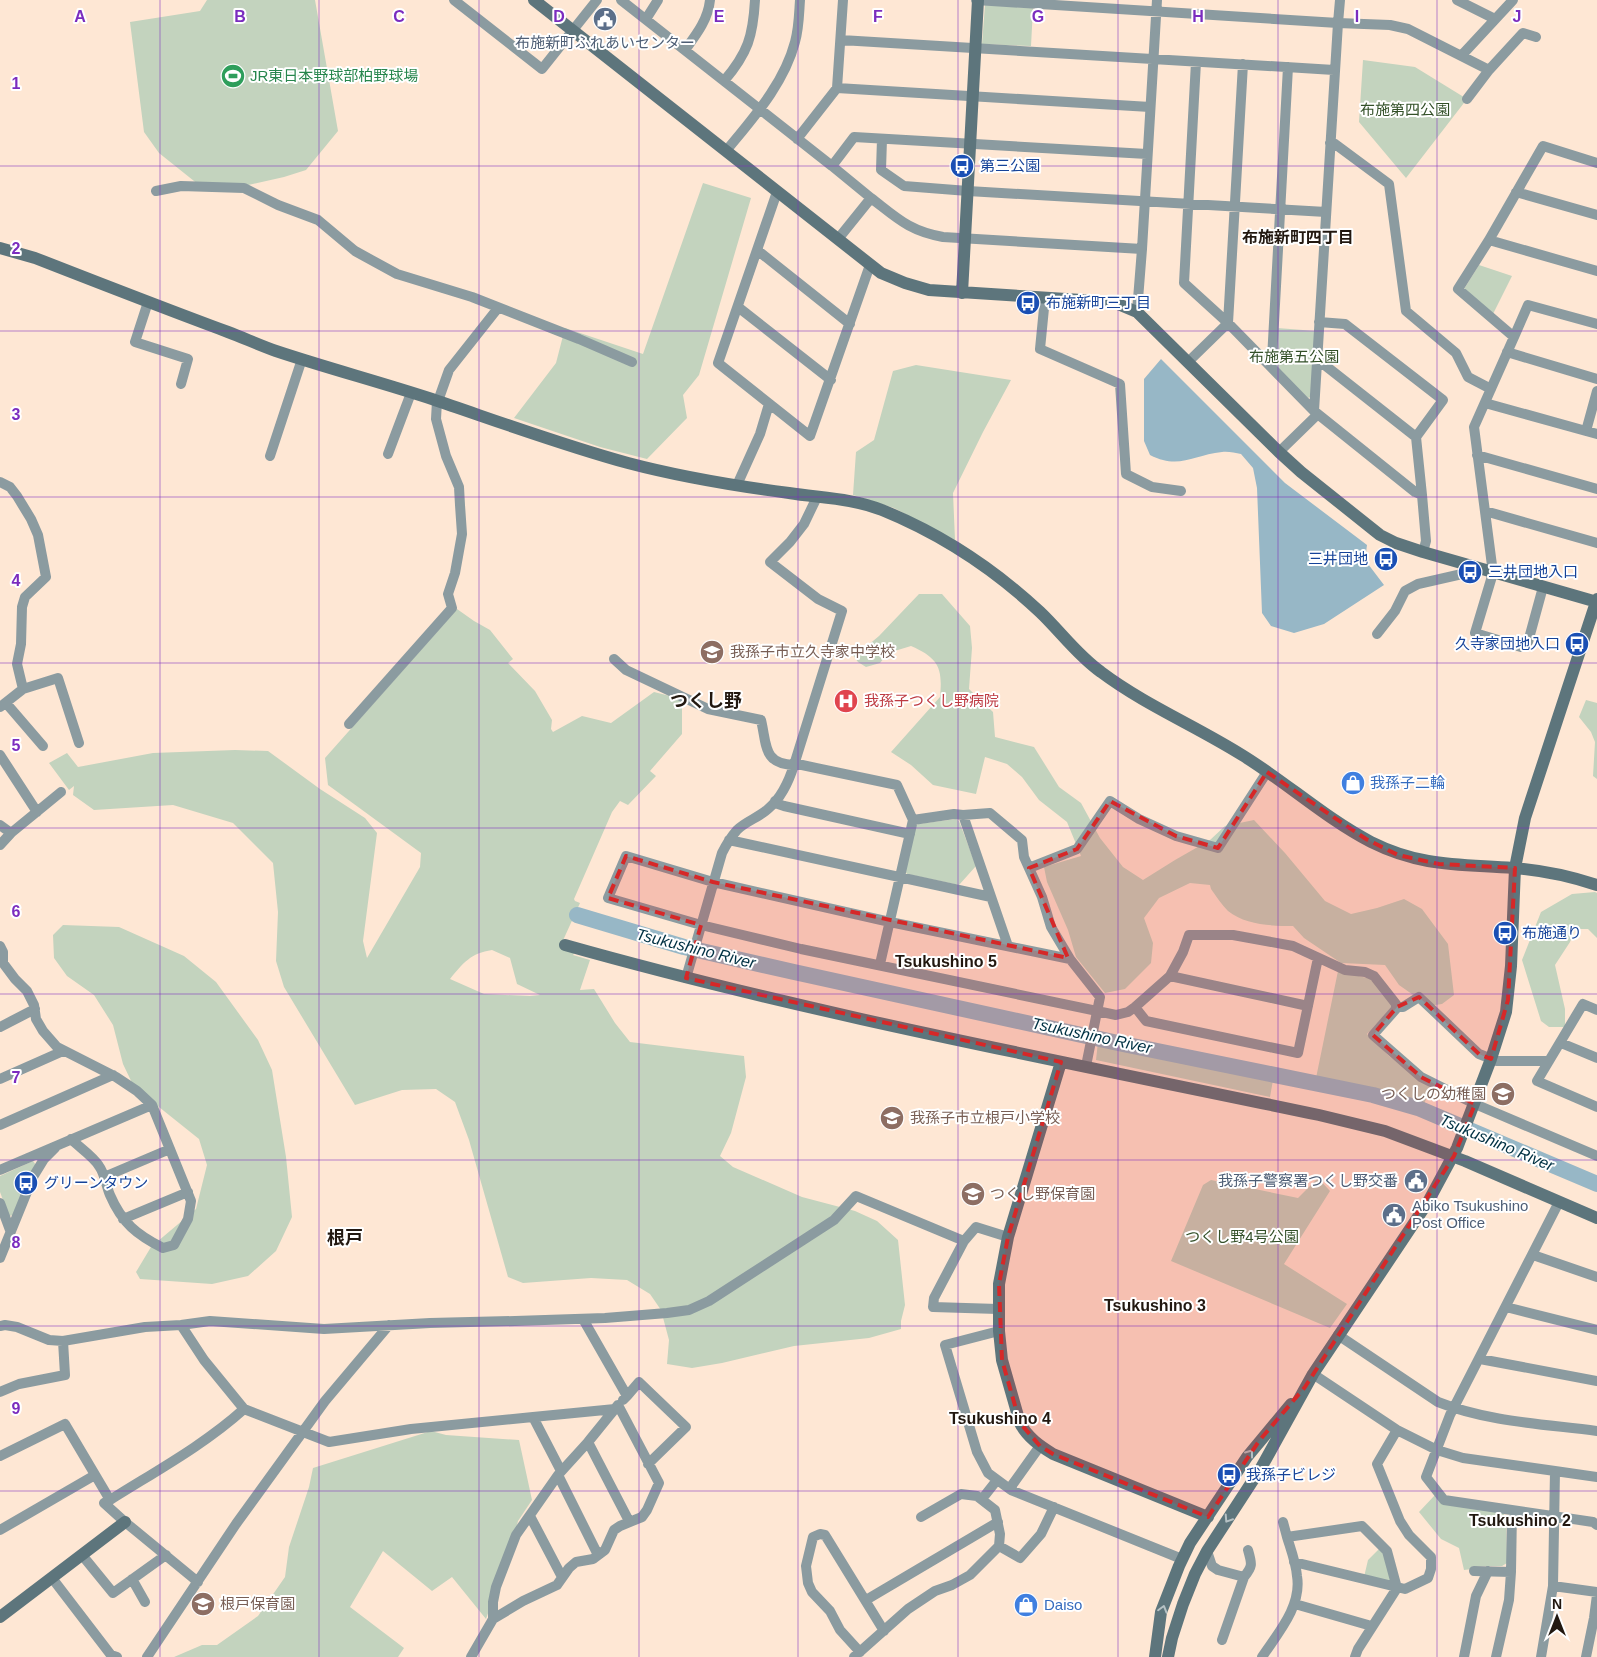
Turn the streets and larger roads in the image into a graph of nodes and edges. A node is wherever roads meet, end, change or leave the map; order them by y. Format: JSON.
{"nodes":[{"id":1,"x":454,"y":0,"type":"edge"},
{"id":2,"x":534,"y":0,"type":"edge"},
{"id":3,"x":597,"y":0,"type":"edge"},
{"id":4,"x":621,"y":0,"type":"edge"},
{"id":5,"x":658,"y":0,"type":"edge"},
{"id":6,"x":710,"y":0,"type":"edge"},
{"id":7,"x":755,"y":0,"type":"edge"},
{"id":8,"x":800,"y":0,"type":"edge"},
{"id":9,"x":843,"y":0,"type":"edge"},
{"id":10,"x":978,"y":0,"type":"edge"},
{"id":11,"x":1157,"y":0,"type":"edge"},
{"id":12,"x":1340,"y":0,"type":"edge"},
{"id":13,"x":1457,"y":0,"type":"edge"},
{"id":14,"x":1512,"y":0,"type":"edge"},
{"id":15,"x":1156,"y":11,"type":"junction"},
{"id":16,"x":646,"y":19,"type":"junction"},
{"id":17,"x":1495,"y":19,"type":"junction"},
{"id":18,"x":1338,"y":23,"type":"junction"},
{"id":19,"x":573,"y":30,"type":"junction"},
{"id":20,"x":1536,"y":37,"type":"dead end"},
{"id":21,"x":841,"y":40,"type":"junction"},
{"id":22,"x":975,"y":48,"type":"junction"},
{"id":23,"x":684,"y":50,"type":"junction"},
{"id":24,"x":1462,"y":55,"type":"junction"},
{"id":25,"x":1153,"y":59,"type":"junction"},
{"id":26,"x":1196,"y":62,"type":"junction"},
{"id":27,"x":1243,"y":64,"type":"junction"},
{"id":28,"x":1288,"y":67,"type":"junction"},
{"id":29,"x":1334,"y":70,"type":"junction"},
{"id":30,"x":1489,"y":70,"type":"junction"},
{"id":31,"x":724,"y":81,"type":"junction"},
{"id":32,"x":837,"y":88,"type":"junction"},
{"id":33,"x":972,"y":96,"type":"junction"},
{"id":34,"x":1467,"y":99,"type":"dead end"},
{"id":35,"x":1150,"y":106,"type":"junction"},
{"id":36,"x":760,"y":108,"type":"junction"},
{"id":37,"x":798,"y":139,"type":"junction"},
{"id":38,"x":882,"y":139,"type":"junction"},
{"id":39,"x":1330,"y":143,"type":"junction"},
{"id":40,"x":970,"y":144,"type":"junction"},
{"id":41,"x":726,"y":151,"type":"junction"},
{"id":42,"x":1147,"y":154,"type":"junction"},
{"id":43,"x":1597,"y":162,"type":"edge"},
{"id":44,"x":832,"y":166,"type":"junction"},
{"id":45,"x":156,"y":191,"type":"dead end"},
{"id":46,"x":968,"y":191,"type":"junction"},
{"id":47,"x":777,"y":192,"type":"junction"},
{"id":48,"x":1516,"y":192,"type":"junction"},
{"id":49,"x":871,"y":198,"type":"junction"},
{"id":50,"x":1144,"y":202,"type":"junction"},
{"id":51,"x":1188,"y":204,"type":"junction"},
{"id":52,"x":1234,"y":207,"type":"junction"},
{"id":53,"x":1280,"y":210,"type":"junction"},
{"id":54,"x":1326,"y":212,"type":"junction"},
{"id":55,"x":1597,"y":215,"type":"edge"},
{"id":56,"x":838,"y":239,"type":"junction"},
{"id":57,"x":965,"y":239,"type":"junction"},
{"id":58,"x":1489,"y":240,"type":"junction"},
{"id":59,"x":0,"y":248,"type":"edge"},
{"id":60,"x":1142,"y":249,"type":"junction"},
{"id":61,"x":757,"y":250,"type":"junction"},
{"id":62,"x":870,"y":265,"type":"junction"},
{"id":63,"x":1597,"y":271,"type":"edge"},
{"id":64,"x":962,"y":293,"type":"junction"},
{"id":65,"x":1044,"y":298,"type":"junction"},
{"id":66,"x":148,"y":302,"type":"junction"},
{"id":67,"x":738,"y":307,"type":"junction"},
{"id":68,"x":498,"y":308,"type":"junction"},
{"id":69,"x":1137,"y":312,"type":"junction"},
{"id":70,"x":1319,"y":322,"type":"junction"},
{"id":71,"x":1228,"y":323,"type":"junction"},
{"id":72,"x":850,"y":324,"type":"junction"},
{"id":73,"x":1597,"y":324,"type":"edge"},
{"id":74,"x":1514,"y":337,"type":"junction"},
{"id":75,"x":1507,"y":352,"type":"junction"},
{"id":76,"x":302,"y":359,"type":"junction"},
{"id":77,"x":1317,"y":359,"type":"junction"},
{"id":78,"x":632,"y":362,"type":"dead end"},
{"id":79,"x":1188,"y":362,"type":"junction"},
{"id":80,"x":1268,"y":364,"type":"junction"},
{"id":81,"x":1597,"y":378,"type":"edge"},
{"id":82,"x":831,"y":380,"type":"junction"},
{"id":83,"x":181,"y":384,"type":"dead end"},
{"id":84,"x":1491,"y":389,"type":"junction"},
{"id":85,"x":1597,"y":391,"type":"edge"},
{"id":86,"x":411,"y":392,"type":"junction"},
{"id":87,"x":438,"y":401,"type":"junction"},
{"id":88,"x":1485,"y":403,"type":"junction"},
{"id":89,"x":770,"y":404,"type":"junction"},
{"id":90,"x":1316,"y":413,"type":"junction"},
{"id":91,"x":1586,"y":431,"type":"junction"},
{"id":92,"x":1597,"y":434,"type":"edge"},
{"id":93,"x":1416,"y":437,"type":"junction"},
{"id":94,"x":1279,"y":452,"type":"junction"},
{"id":95,"x":388,"y":454,"type":"dead end"},
{"id":96,"x":1477,"y":455,"type":"junction"},
{"id":97,"x":270,"y":456,"type":"dead end"},
{"id":98,"x":0,"y":482,"type":"edge"},
{"id":99,"x":737,"y":485,"type":"junction"},
{"id":100,"x":1597,"y":489,"type":"edge"},
{"id":101,"x":1181,"y":491,"type":"dead end"},
{"id":102,"x":1422,"y":495,"type":"junction"},
{"id":103,"x":817,"y":497,"type":"junction"},
{"id":104,"x":1485,"y":511,"type":"junction"},
{"id":105,"x":1597,"y":543,"type":"edge"},
{"id":106,"x":1423,"y":552,"type":"junction"},
{"id":107,"x":1469,"y":566,"type":"junction"},
{"id":108,"x":1493,"y":572,"type":"junction"},
{"id":109,"x":1543,"y":587,"type":"junction"},
{"id":110,"x":1597,"y":601,"type":"edge"},
{"id":111,"x":1377,"y":634,"type":"dead end"},
{"id":112,"x":614,"y":660,"type":"dead end"},
{"id":113,"x":23,"y":689,"type":"junction"},
{"id":114,"x":3,"y":705,"type":"edge"},
{"id":115,"x":349,"y":724,"type":"dead end"},
{"id":116,"x":79,"y":743,"type":"dead end"},
{"id":117,"x":43,"y":746,"type":"dead end"},
{"id":118,"x":0,"y":755,"type":"edge"},
{"id":119,"x":794,"y":765,"type":"junction"},
{"id":120,"x":1267,"y":772,"type":"junction"},
{"id":121,"x":61,"y":792,"type":"dead end"},
{"id":122,"x":775,"y":801,"type":"junction"},
{"id":123,"x":37,"y":812,"type":"junction"},
{"id":124,"x":963,"y":815,"type":"junction"},
{"id":125,"x":913,"y":820,"type":"junction"},
{"id":126,"x":0,"y":825,"type":"edge"},
{"id":127,"x":11,"y":833,"type":"junction"},
{"id":128,"x":910,"y":834,"type":"junction"},
{"id":129,"x":729,"y":840,"type":"junction"},
{"id":130,"x":0,"y":845,"type":"edge"},
{"id":131,"x":1029,"y":868,"type":"junction"},
{"id":132,"x":1515,"y":868,"type":"junction"},
{"id":133,"x":901,"y":877,"type":"junction"},
{"id":134,"x":713,"y":882,"type":"junction"},
{"id":135,"x":1597,"y":886,"type":"edge"},
{"id":136,"x":991,"y":897,"type":"junction"},
{"id":137,"x":890,"y":922,"type":"junction"},
{"id":138,"x":701,"y":926,"type":"junction"},
{"id":139,"x":565,"y":945,"type":"dead end"},
{"id":140,"x":0,"y":946,"type":"edge"},
{"id":141,"x":1008,"y":946,"type":"junction"},
{"id":142,"x":1318,"y":958,"type":"junction"},
{"id":143,"x":1070,"y":959,"type":"junction"},
{"id":144,"x":880,"y":964,"type":"junction"},
{"id":145,"x":1170,"y":976,"type":"junction"},
{"id":146,"x":686,"y":978,"type":"junction"},
{"id":147,"x":1308,"y":1006,"type":"junction"},
{"id":148,"x":1135,"y":1007,"type":"junction"},
{"id":149,"x":1396,"y":1007,"type":"junction"},
{"id":150,"x":35,"y":1010,"type":"junction"},
{"id":151,"x":1097,"y":1010,"type":"junction"},
{"id":152,"x":1597,"y":1010,"type":"edge"},
{"id":153,"x":0,"y":1027,"type":"edge"},
{"id":154,"x":1561,"y":1043,"type":"junction"},
{"id":155,"x":63,"y":1051,"type":"junction"},
{"id":156,"x":1597,"y":1058,"type":"edge"},
{"id":157,"x":1491,"y":1059,"type":"junction"},
{"id":158,"x":1549,"y":1061,"type":"junction"},
{"id":159,"x":1061,"y":1062,"type":"junction"},
{"id":160,"x":1086,"y":1066,"type":"junction"},
{"id":161,"x":113,"y":1075,"type":"junction"},
{"id":162,"x":0,"y":1079,"type":"edge"},
{"id":163,"x":152,"y":1104,"type":"junction"},
{"id":164,"x":1475,"y":1104,"type":"junction"},
{"id":165,"x":1597,"y":1107,"type":"edge"},
{"id":166,"x":0,"y":1125,"type":"edge"},
{"id":167,"x":71,"y":1139,"type":"junction"},
{"id":168,"x":57,"y":1146,"type":"junction"},
{"id":169,"x":170,"y":1149,"type":"junction"},
{"id":170,"x":1454,"y":1156,"type":"junction"},
{"id":171,"x":1597,"y":1156,"type":"edge"},
{"id":172,"x":0,"y":1170,"type":"edge"},
{"id":173,"x":104,"y":1177,"type":"junction"},
{"id":174,"x":188,"y":1192,"type":"junction"},
{"id":175,"x":1560,"y":1202,"type":"junction"},
{"id":176,"x":0,"y":1203,"type":"edge"},
{"id":177,"x":1597,"y":1218,"type":"edge"},
{"id":178,"x":123,"y":1220,"type":"junction"},
{"id":179,"x":10,"y":1230,"type":"junction"},
{"id":180,"x":0,"y":1234,"type":"edge"},
{"id":181,"x":1008,"y":1237,"type":"junction"},
{"id":182,"x":964,"y":1241,"type":"junction"},
{"id":183,"x":1532,"y":1255,"type":"junction"},
{"id":184,"x":0,"y":1258,"type":"edge"},
{"id":185,"x":1597,"y":1277,"type":"edge"},
{"id":186,"x":1506,"y":1307,"type":"junction"},
{"id":187,"x":998,"y":1309,"type":"junction"},
{"id":188,"x":583,"y":1318,"type":"junction"},
{"id":189,"x":181,"y":1325,"type":"junction"},
{"id":190,"x":389,"y":1325,"type":"junction"},
{"id":191,"x":0,"y":1326,"type":"edge"},
{"id":192,"x":1597,"y":1330,"type":"edge"},
{"id":193,"x":999,"y":1331,"type":"junction"},
{"id":194,"x":1338,"y":1335,"type":"junction"},
{"id":195,"x":63,"y":1341,"type":"junction"},
{"id":196,"x":1480,"y":1359,"type":"junction"},
{"id":197,"x":1313,"y":1374,"type":"junction"},
{"id":198,"x":1597,"y":1381,"type":"edge"},
{"id":199,"x":1306,"y":1387,"type":"junction"},
{"id":200,"x":0,"y":1392,"type":"edge"},
{"id":201,"x":626,"y":1396,"type":"junction"},
{"id":202,"x":617,"y":1407,"type":"junction"},
{"id":203,"x":1454,"y":1408,"type":"junction"},
{"id":204,"x":244,"y":1409,"type":"junction"},
{"id":205,"x":533,"y":1417,"type":"junction"},
{"id":206,"x":1397,"y":1430,"type":"junction"},
{"id":207,"x":1597,"y":1431,"type":"edge"},
{"id":208,"x":303,"y":1432,"type":"junction"},
{"id":209,"x":588,"y":1442,"type":"junction"},
{"id":210,"x":1040,"y":1446,"type":"junction"},
{"id":211,"x":1437,"y":1450,"type":"junction"},
{"id":212,"x":0,"y":1456,"type":"edge"},
{"id":213,"x":648,"y":1464,"type":"junction"},
{"id":214,"x":1556,"y":1472,"type":"junction"},
{"id":215,"x":560,"y":1473,"type":"junction"},
{"id":216,"x":95,"y":1475,"type":"junction"},
{"id":217,"x":1597,"y":1477,"type":"edge"},
{"id":218,"x":998,"y":1480,"type":"junction"},
{"id":219,"x":1010,"y":1488,"type":"junction"},
{"id":220,"x":110,"y":1500,"type":"junction"},
{"id":221,"x":982,"y":1500,"type":"junction"},
{"id":222,"x":1054,"y":1507,"type":"junction"},
{"id":223,"x":1512,"y":1511,"type":"junction"},
{"id":224,"x":530,"y":1516,"type":"junction"},
{"id":225,"x":921,"y":1517,"type":"dead end"},
{"id":226,"x":1208,"y":1517,"type":"junction"},
{"id":227,"x":1556,"y":1517,"type":"junction"},
{"id":228,"x":630,"y":1521,"type":"junction"},
{"id":229,"x":125,"y":1522,"type":"junction"},
{"id":230,"x":998,"y":1522,"type":"junction"},
{"id":231,"x":1283,"y":1522,"type":"dead end"},
{"id":232,"x":1597,"y":1525,"type":"edge"},
{"id":233,"x":0,"y":1530,"type":"edge"},
{"id":234,"x":1287,"y":1537,"type":"junction"},
{"id":235,"x":999,"y":1546,"type":"junction"},
{"id":236,"x":1248,"y":1550,"type":"dead end"},
{"id":237,"x":1207,"y":1551,"type":"junction"},
{"id":238,"x":82,"y":1555,"type":"junction"},
{"id":239,"x":598,"y":1555,"type":"junction"},
{"id":240,"x":166,"y":1556,"type":"junction"},
{"id":241,"x":1182,"y":1559,"type":"junction"},
{"id":242,"x":1294,"y":1562,"type":"junction"},
{"id":243,"x":1474,"y":1571,"type":"dead end"},
{"id":244,"x":1488,"y":1571,"type":"junction"},
{"id":245,"x":1511,"y":1572,"type":"junction"},
{"id":246,"x":562,"y":1577,"type":"junction"},
{"id":247,"x":1244,"y":1577,"type":"junction"},
{"id":248,"x":52,"y":1578,"type":"junction"},
{"id":249,"x":132,"y":1579,"type":"junction"},
{"id":250,"x":198,"y":1582,"type":"junction"},
{"id":251,"x":1553,"y":1586,"type":"junction"},
{"id":252,"x":1397,"y":1588,"type":"junction"},
{"id":253,"x":1597,"y":1594,"type":"edge"},
{"id":254,"x":866,"y":1600,"type":"junction"},
{"id":255,"x":145,"y":1602,"type":"dead end"},
{"id":256,"x":1295,"y":1604,"type":"junction"},
{"id":257,"x":0,"y":1617,"type":"edge"},
{"id":258,"x":493,"y":1619,"type":"junction"},
{"id":259,"x":1368,"y":1625,"type":"dead end"},
{"id":260,"x":884,"y":1631,"type":"junction"},
{"id":261,"x":1157,"y":1635,"type":"junction"},
{"id":262,"x":1172,"y":1638,"type":"junction"},
{"id":263,"x":1222,"y":1640,"type":"dead end"},
{"id":264,"x":857,"y":1654,"type":"edge"},
{"id":265,"x":117,"y":1657,"type":"edge"},
{"id":266,"x":147,"y":1657,"type":"edge"},
{"id":267,"x":471,"y":1657,"type":"edge"},
{"id":268,"x":1155,"y":1657,"type":"edge"},
{"id":269,"x":1168,"y":1657,"type":"edge"},
{"id":270,"x":1263,"y":1657,"type":"edge"},
{"id":271,"x":1355,"y":1657,"type":"edge"},
{"id":272,"x":1464,"y":1657,"type":"edge"},
{"id":273,"x":1496,"y":1657,"type":"edge"},
{"id":274,"x":1541,"y":1657,"type":"edge"},
{"id":275,"x":1586,"y":1657,"type":"edge"}],
"edges":[{"from":1,"to":19,"type":"street"},
{"from":2,"to":19,"type":"street"},
{"from":3,"to":19,"type":"street"},
{"from":4,"to":16,"type":"street"},
{"from":5,"to":16,"type":"street"},
{"from":6,"to":23,"type":"street"},
{"from":7,"to":31,"type":"street"},
{"from":8,"to":36,"type":"street"},
{"from":9,"to":21,"type":"street"},
{"from":10,"to":15,"type":"street"},
{"from":10,"to":22,"type":"street"},
{"from":11,"to":15,"type":"street"},
{"from":12,"to":18,"type":"street"},
{"from":13,"to":17,"type":"street"},
{"from":14,"to":17,"type":"street"},
{"from":15,"to":18,"type":"street"},
{"from":15,"to":25,"type":"street"},
{"from":16,"to":23,"type":"street"},
{"from":17,"to":24,"type":"street"},
{"from":18,"to":24,"type":"street"},
{"from":18,"to":29,"type":"street"},
{"from":19,"to":41,"type":"street"},
{"from":20,"to":30,"type":"street"},
{"from":21,"to":22,"type":"street"},
{"from":21,"to":32,"type":"street"},
{"from":22,"to":25,"type":"street"},
{"from":22,"to":33,"type":"street"},
{"from":23,"to":31,"type":"street"},
{"from":24,"to":30,"type":"street"},
{"from":25,"to":26,"type":"street"},
{"from":25,"to":35,"type":"street"},
{"from":26,"to":27,"type":"street"},
{"from":26,"to":51,"type":"street"},
{"from":27,"to":28,"type":"street"},
{"from":27,"to":52,"type":"street"},
{"from":28,"to":29,"type":"street"},
{"from":28,"to":53,"type":"street"},
{"from":29,"to":39,"type":"street"},
{"from":30,"to":34,"type":"street"},
{"from":31,"to":36,"type":"street"},
{"from":32,"to":33,"type":"street"},
{"from":32,"to":37,"type":"street"},
{"from":33,"to":35,"type":"street"},
{"from":33,"to":40,"type":"street"},
{"from":35,"to":42,"type":"street"},
{"from":36,"to":37,"type":"street"},
{"from":36,"to":41,"type":"street"},
{"from":37,"to":44,"type":"street"},
{"from":38,"to":40,"type":"street"},
{"from":38,"to":44,"type":"street"},
{"from":38,"to":46,"type":"street"},
{"from":39,"to":54,"type":"street"},
{"from":39,"to":84,"type":"street"},
{"from":40,"to":42,"type":"street"},
{"from":40,"to":46,"type":"street"},
{"from":41,"to":47,"type":"street"},
{"from":42,"to":50,"type":"street"},
{"from":43,"to":48,"type":"street"},
{"from":44,"to":49,"type":"street"},
{"from":45,"to":68,"type":"street"},
{"from":46,"to":50,"type":"street"},
{"from":46,"to":57,"type":"street"},
{"from":47,"to":56,"type":"street"},
{"from":47,"to":61,"type":"street"},
{"from":48,"to":55,"type":"street"},
{"from":48,"to":58,"type":"street"},
{"from":49,"to":56,"type":"street"},
{"from":49,"to":57,"type":"street"},
{"from":50,"to":51,"type":"street"},
{"from":50,"to":60,"type":"street"},
{"from":51,"to":52,"type":"street"},
{"from":51,"to":71,"type":"street"},
{"from":52,"to":53,"type":"street"},
{"from":52,"to":71,"type":"street"},
{"from":53,"to":54,"type":"street"},
{"from":53,"to":80,"type":"street"},
{"from":54,"to":70,"type":"street"},
{"from":56,"to":62,"type":"street"},
{"from":57,"to":60,"type":"street"},
{"from":57,"to":64,"type":"street"},
{"from":58,"to":63,"type":"street"},
{"from":58,"to":74,"type":"street"},
{"from":59,"to":66,"type":"street"},
{"from":60,"to":69,"type":"street"},
{"from":61,"to":67,"type":"street"},
{"from":61,"to":72,"type":"street"},
{"from":62,"to":64,"type":"street"},
{"from":62,"to":72,"type":"street"},
{"from":64,"to":65,"type":"street"},
{"from":65,"to":69,"type":"street"},
{"from":65,"to":101,"type":"street"},
{"from":66,"to":76,"type":"street"},
{"from":66,"to":83,"type":"street"},
{"from":67,"to":82,"type":"street"},
{"from":67,"to":89,"type":"street"},
{"from":68,"to":78,"type":"street"},
{"from":68,"to":87,"type":"street"},
{"from":69,"to":79,"type":"street"},
{"from":70,"to":77,"type":"street"},
{"from":70,"to":93,"type":"street"},
{"from":71,"to":79,"type":"street"},
{"from":71,"to":80,"type":"street"},
{"from":72,"to":82,"type":"street"},
{"from":73,"to":74,"type":"street"},
{"from":74,"to":75,"type":"street"},
{"from":75,"to":81,"type":"street"},
{"from":75,"to":84,"type":"street"},
{"from":76,"to":86,"type":"street"},
{"from":76,"to":97,"type":"street"},
{"from":77,"to":90,"type":"street"},
{"from":77,"to":93,"type":"street"},
{"from":79,"to":94,"type":"street"},
{"from":80,"to":90,"type":"street"},
{"from":82,"to":89,"type":"street"},
{"from":84,"to":88,"type":"street"},
{"from":85,"to":91,"type":"street"},
{"from":86,"to":87,"type":"street"},
{"from":86,"to":95,"type":"street"},
{"from":87,"to":99,"type":"street"},
{"from":87,"to":115,"type":"street"},
{"from":88,"to":91,"type":"street"},
{"from":88,"to":96,"type":"street"},
{"from":89,"to":99,"type":"street"},
{"from":90,"to":94,"type":"street"},
{"from":90,"to":102,"type":"street"},
{"from":91,"to":92,"type":"street"},
{"from":93,"to":102,"type":"street"},
{"from":94,"to":106,"type":"street"},
{"from":96,"to":100,"type":"street"},
{"from":96,"to":104,"type":"street"},
{"from":98,"to":113,"type":"street"},
{"from":99,"to":103,"type":"street"},
{"from":102,"to":106,"type":"street"},
{"from":103,"to":119,"type":"street"},
{"from":103,"to":120,"type":"street"},
{"from":104,"to":105,"type":"street"},
{"from":104,"to":108,"type":"street"},
{"from":106,"to":107,"type":"street"},
{"from":107,"to":108,"type":"street"},
{"from":107,"to":111,"type":"street"},
{"from":108,"to":109,"type":"street"},
{"from":108,"to":109,"type":"street"},
{"from":109,"to":110,"type":"street"},
{"from":110,"to":132,"type":"street"},
{"from":112,"to":119,"type":"street"},
{"from":113,"to":114,"type":"street"},
{"from":113,"to":116,"type":"street"},
{"from":114,"to":117,"type":"street"},
{"from":118,"to":123,"type":"street"},
{"from":119,"to":122,"type":"street"},
{"from":119,"to":125,"type":"street"},
{"from":120,"to":131,"type":"street"},
{"from":120,"to":132,"type":"street"},
{"from":121,"to":123,"type":"street"},
{"from":122,"to":128,"type":"street"},
{"from":122,"to":129,"type":"street"},
{"from":123,"to":127,"type":"street"},
{"from":124,"to":125,"type":"street"},
{"from":124,"to":131,"type":"street"},
{"from":124,"to":136,"type":"street"},
{"from":125,"to":128,"type":"street"},
{"from":126,"to":127,"type":"street"},
{"from":127,"to":130,"type":"street"},
{"from":128,"to":133,"type":"street"},
{"from":129,"to":133,"type":"street"},
{"from":129,"to":134,"type":"street"},
{"from":131,"to":143,"type":"street"},
{"from":132,"to":135,"type":"street"},
{"from":132,"to":157,"type":"street"},
{"from":133,"to":136,"type":"street"},
{"from":133,"to":137,"type":"street"},
{"from":134,"to":137,"type":"street"},
{"from":134,"to":138,"type":"street"},
{"from":134,"to":138,"type":"street"},
{"from":136,"to":141,"type":"street"},
{"from":137,"to":141,"type":"street"},
{"from":137,"to":144,"type":"street"},
{"from":138,"to":144,"type":"street"},
{"from":138,"to":146,"type":"street"},
{"from":139,"to":146,"type":"street"},
{"from":140,"to":150,"type":"street"},
{"from":141,"to":143,"type":"street"},
{"from":142,"to":145,"type":"street"},
{"from":142,"to":147,"type":"street"},
{"from":142,"to":149,"type":"street"},
{"from":143,"to":151,"type":"street"},
{"from":144,"to":151,"type":"street"},
{"from":145,"to":147,"type":"street"},
{"from":145,"to":148,"type":"street"},
{"from":146,"to":159,"type":"street"},
{"from":147,"to":148,"type":"street"},
{"from":148,"to":151,"type":"street"},
{"from":149,"to":157,"type":"street"},
{"from":149,"to":164,"type":"street"},
{"from":150,"to":153,"type":"street"},
{"from":150,"to":155,"type":"street"},
{"from":151,"to":160,"type":"street"},
{"from":152,"to":154,"type":"street"},
{"from":154,"to":156,"type":"street"},
{"from":154,"to":158,"type":"street"},
{"from":155,"to":161,"type":"street"},
{"from":155,"to":162,"type":"street"},
{"from":157,"to":158,"type":"street"},
{"from":157,"to":164,"type":"street"},
{"from":158,"to":165,"type":"street"},
{"from":159,"to":160,"type":"street"},
{"from":159,"to":181,"type":"street"},
{"from":160,"to":170,"type":"street"},
{"from":161,"to":163,"type":"street"},
{"from":161,"to":166,"type":"street"},
{"from":163,"to":167,"type":"street"},
{"from":163,"to":169,"type":"street"},
{"from":164,"to":170,"type":"street"},
{"from":164,"to":171,"type":"street"},
{"from":167,"to":168,"type":"street"},
{"from":167,"to":173,"type":"street"},
{"from":168,"to":172,"type":"street"},
{"from":168,"to":179,"type":"street"},
{"from":169,"to":173,"type":"street"},
{"from":169,"to":174,"type":"street"},
{"from":170,"to":175,"type":"street"},
{"from":170,"to":194,"type":"street"},
{"from":173,"to":178,"type":"street"},
{"from":174,"to":178,"type":"street"},
{"from":174,"to":178,"type":"street"},
{"from":175,"to":177,"type":"street"},
{"from":175,"to":183,"type":"street"},
{"from":176,"to":179,"type":"street"},
{"from":179,"to":180,"type":"street"},
{"from":179,"to":184,"type":"street"},
{"from":181,"to":182,"type":"street"},
{"from":181,"to":187,"type":"street"},
{"from":182,"to":187,"type":"street"},
{"from":182,"to":188,"type":"street"},
{"from":183,"to":185,"type":"street"},
{"from":183,"to":186,"type":"street"},
{"from":186,"to":192,"type":"street"},
{"from":186,"to":196,"type":"street"},
{"from":187,"to":193,"type":"street"},
{"from":188,"to":190,"type":"street"},
{"from":188,"to":201,"type":"street"},
{"from":189,"to":190,"type":"street"},
{"from":189,"to":195,"type":"street"},
{"from":189,"to":204,"type":"street"},
{"from":190,"to":208,"type":"street"},
{"from":191,"to":195,"type":"street"},
{"from":193,"to":210,"type":"street"},
{"from":193,"to":218,"type":"street"},
{"from":194,"to":197,"type":"street"},
{"from":194,"to":203,"type":"street"},
{"from":195,"to":200,"type":"street"},
{"from":196,"to":198,"type":"street"},
{"from":196,"to":203,"type":"street"},
{"from":197,"to":199,"type":"street"},
{"from":197,"to":206,"type":"street"},
{"from":226,"to":199,"type":"street","one_way":true},
{"from":199,"to":237,"type":"street","one_way":true},
{"from":201,"to":202,"type":"street"},
{"from":201,"to":213,"type":"street"},
{"from":202,"to":205,"type":"street"},
{"from":202,"to":209,"type":"street"},
{"from":202,"to":213,"type":"street"},
{"from":203,"to":207,"type":"street"},
{"from":203,"to":211,"type":"street"},
{"from":204,"to":208,"type":"street"},
{"from":204,"to":220,"type":"street"},
{"from":205,"to":208,"type":"street"},
{"from":205,"to":215,"type":"street"},
{"from":206,"to":211,"type":"street"},
{"from":206,"to":252,"type":"street"},
{"from":208,"to":250,"type":"street"},
{"from":209,"to":215,"type":"street"},
{"from":209,"to":228,"type":"street"},
{"from":210,"to":219,"type":"street"},
{"from":210,"to":226,"type":"street"},
{"from":211,"to":214,"type":"street"},
{"from":211,"to":223,"type":"street"},
{"from":212,"to":216,"type":"street"},
{"from":213,"to":228,"type":"street"},
{"from":214,"to":217,"type":"street"},
{"from":214,"to":227,"type":"street"},
{"from":215,"to":224,"type":"street"},
{"from":215,"to":239,"type":"street"},
{"from":216,"to":220,"type":"street"},
{"from":216,"to":233,"type":"street"},
{"from":218,"to":219,"type":"street"},
{"from":218,"to":221,"type":"street"},
{"from":219,"to":222,"type":"street"},
{"from":220,"to":229,"type":"street"},
{"from":221,"to":225,"type":"street"},
{"from":221,"to":230,"type":"street"},
{"from":222,"to":235,"type":"street"},
{"from":222,"to":241,"type":"street"},
{"from":223,"to":227,"type":"street"},
{"from":223,"to":245,"type":"street"},
{"from":224,"to":246,"type":"street"},
{"from":224,"to":258,"type":"street"},
{"from":226,"to":241,"type":"street"},
{"from":227,"to":232,"type":"street"},
{"from":227,"to":251,"type":"street"},
{"from":228,"to":239,"type":"street"},
{"from":229,"to":238,"type":"street"},
{"from":229,"to":240,"type":"street"},
{"from":230,"to":235,"type":"street"},
{"from":230,"to":254,"type":"street"},
{"from":231,"to":234,"type":"street"},
{"from":234,"to":242,"type":"street"},
{"from":234,"to":252,"type":"street"},
{"from":235,"to":260,"type":"street"},
{"from":236,"to":247,"type":"street"},
{"from":237,"to":247,"type":"street"},
{"from":237,"to":262,"type":"street"},
{"from":238,"to":248,"type":"street"},
{"from":238,"to":249,"type":"street"},
{"from":239,"to":246,"type":"street"},
{"from":240,"to":249,"type":"street"},
{"from":240,"to":250,"type":"street"},
{"from":261,"to":241,"type":"street","one_way":true},
{"from":242,"to":252,"type":"street"},
{"from":242,"to":256,"type":"street"},
{"from":243,"to":244,"type":"street"},
{"from":244,"to":245,"type":"street"},
{"from":244,"to":272,"type":"street"},
{"from":245,"to":273,"type":"street"},
{"from":246,"to":258,"type":"street"},
{"from":247,"to":263,"type":"street"},
{"from":248,"to":257,"type":"street"},
{"from":248,"to":265,"type":"street"},
{"from":249,"to":255,"type":"street"},
{"from":250,"to":266,"type":"street"},
{"from":251,"to":253,"type":"street"},
{"from":251,"to":274,"type":"street"},
{"from":252,"to":271,"type":"street"},
{"from":253,"to":275,"type":"street"},
{"from":254,"to":260,"type":"street"},
{"from":254,"to":264,"type":"street"},
{"from":256,"to":259,"type":"street"},
{"from":256,"to":270,"type":"street"},
{"from":258,"to":267,"type":"street"},
{"from":260,"to":264,"type":"street"},
{"from":261,"to":262,"type":"street"},
{"from":261,"to":268,"type":"street"},
{"from":262,"to":269,"type":"street"}]}
